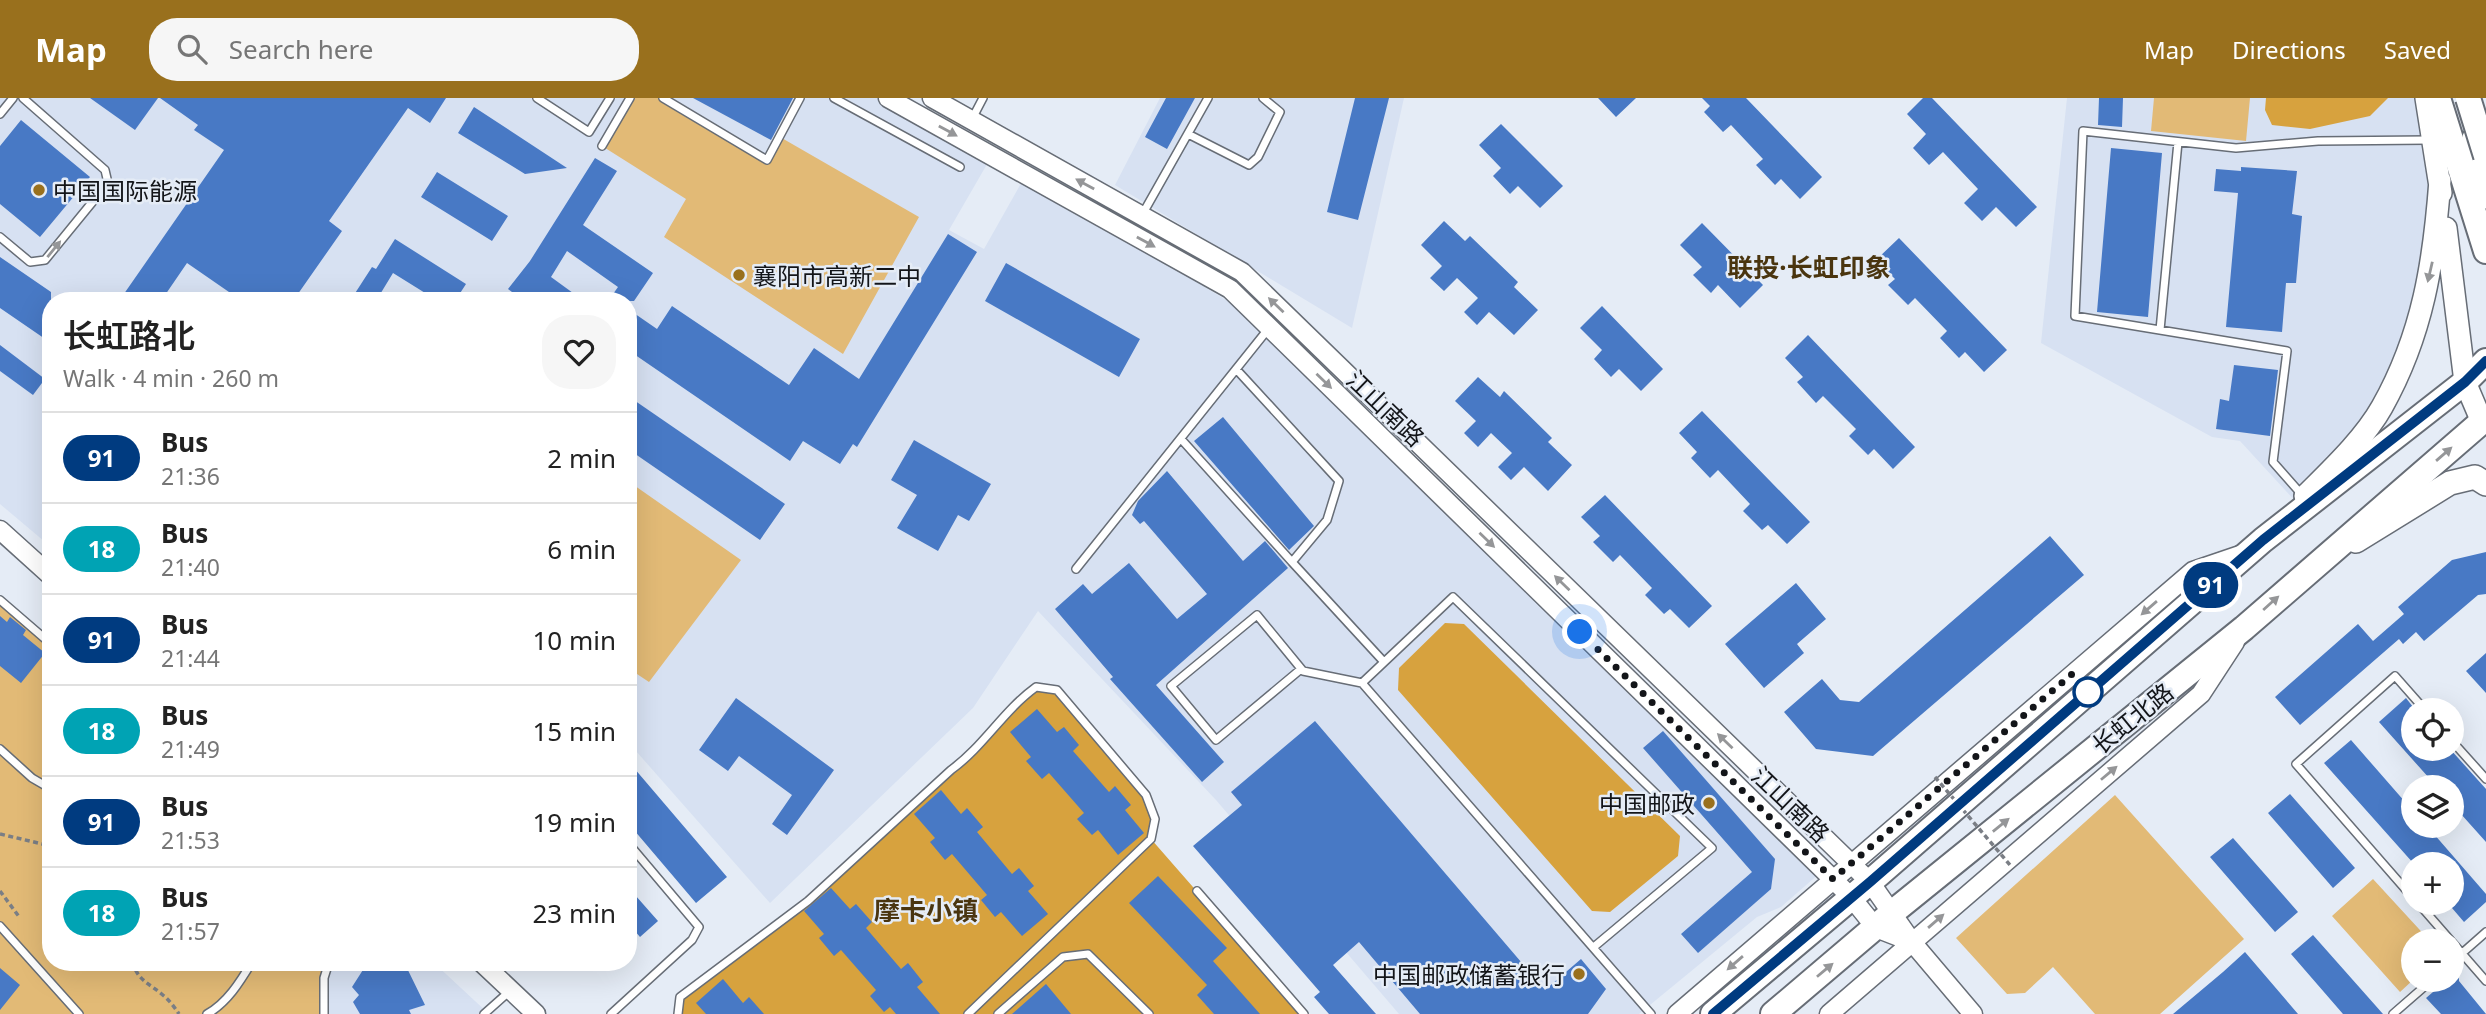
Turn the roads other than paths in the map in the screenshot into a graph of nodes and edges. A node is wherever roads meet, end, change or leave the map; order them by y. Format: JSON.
{"nodes":[{"id":1,"x":13,"y":98,"type":"edge"},
{"id":2,"x":23,"y":98,"type":"edge"},
{"id":3,"x":537,"y":98,"type":"edge"},
{"id":4,"x":610,"y":98,"type":"edge"},
{"id":5,"x":630,"y":98,"type":"edge"},
{"id":6,"x":663,"y":98,"type":"edge"},
{"id":7,"x":800,"y":98,"type":"edge"},
{"id":8,"x":834,"y":98,"type":"edge"},
{"id":9,"x":888,"y":98,"type":"edge"},
{"id":10,"x":932,"y":98,"type":"edge"},
{"id":11,"x":983,"y":98,"type":"edge"},
{"id":12,"x":1208,"y":98,"type":"edge"},
{"id":13,"x":1263,"y":98,"type":"edge"},
{"id":14,"x":2426,"y":98,"type":"edge"},
{"id":15,"x":2438,"y":98,"type":"edge"},
{"id":16,"x":2467,"y":98,"type":"edge"},
{"id":17,"x":2474,"y":98,"type":"edge"},
{"id":18,"x":0,"y":114,"type":"edge"},
{"id":19,"x":971,"y":120,"type":"junction"},
{"id":20,"x":1188,"y":134,"type":"junction"},
{"id":21,"x":2433,"y":140,"type":"junction"},
{"id":22,"x":2178,"y":142,"type":"junction"},
{"id":23,"x":602,"y":146,"type":"dead end"},
{"id":24,"x":960,"y":167,"type":"dead end"},
{"id":25,"x":2483,"y":179,"type":"edge"},
{"id":26,"x":2440,"y":180,"type":"junction"},
{"id":27,"x":1141,"y":215,"type":"junction"},
{"id":28,"x":0,"y":236,"type":"edge"},
{"id":29,"x":2486,"y":251,"type":"edge"},
{"id":30,"x":1270,"y":328,"type":"junction"},
{"id":31,"x":2160,"y":330,"type":"junction"},
{"id":32,"x":2486,"y":361,"type":"edge"},
{"id":33,"x":1236,"y":369,"type":"junction"},
{"id":34,"x":2465,"y":382,"type":"junction"},
{"id":35,"x":2485,"y":422,"type":"edge"},
{"id":36,"x":1181,"y":439,"type":"junction"},
{"id":37,"x":2486,"y":484,"type":"edge"},
{"id":38,"x":2304,"y":497,"type":"junction"},
{"id":39,"x":0,"y":530,"type":"edge"},
{"id":40,"x":2256,"y":546,"type":"junction"},
{"id":41,"x":1292,"y":562,"type":"junction"},
{"id":42,"x":42,"y":568,"type":"edge"},
{"id":43,"x":1076,"y":569,"type":"dead end"},
{"id":44,"x":2306,"y":572,"type":"junction"},
{"id":45,"x":0,"y":600,"type":"edge"},
{"id":46,"x":2244,"y":628,"type":"junction"},
{"id":47,"x":42,"y":636,"type":"edge"},
{"id":48,"x":1384,"y":662,"type":"junction"},
{"id":49,"x":1301,"y":668,"type":"junction"},
{"id":50,"x":1362,"y":683,"type":"junction"},
{"id":51,"x":2414,"y":698,"type":"edge"},
{"id":52,"x":0,"y":749,"type":"edge"},
{"id":53,"x":2464,"y":754,"type":"edge"},
{"id":54,"x":2486,"y":779,"type":"edge"},
{"id":55,"x":42,"y":784,"type":"edge"},
{"id":56,"x":637,"y":854,"type":"edge"},
{"id":57,"x":1851,"y":863,"type":"junction"},
{"id":58,"x":1833,"y":879,"type":"junction"},
{"id":59,"x":2401,"y":884,"type":"edge"},
{"id":60,"x":1861,"y":890,"type":"junction"},
{"id":61,"x":1197,"y":891,"type":"dead end"},
{"id":62,"x":2428,"y":915,"type":"edge"},
{"id":63,"x":1885,"y":920,"type":"junction"},
{"id":64,"x":0,"y":926,"type":"edge"},
{"id":65,"x":2441,"y":929,"type":"edge"},
{"id":66,"x":2486,"y":932,"type":"edge"},
{"id":67,"x":1912,"y":942,"type":"junction"},
{"id":68,"x":1595,"y":946,"type":"junction"},
{"id":69,"x":2464,"y":951,"type":"edge"},
{"id":70,"x":2464,"y":955,"type":"edge"},
{"id":71,"x":247,"y":971,"type":"edge"},
{"id":72,"x":326,"y":971,"type":"edge"},
{"id":73,"x":491,"y":971,"type":"edge"},
{"id":74,"x":2486,"y":981,"type":"edge"},
{"id":75,"x":511,"y":990,"type":"junction"},
{"id":76,"x":2418,"y":992,"type":"edge"},
{"id":77,"x":79,"y":1014,"type":"edge"},
{"id":78,"x":207,"y":1014,"type":"edge"},
{"id":79,"x":324,"y":1014,"type":"edge"},
{"id":80,"x":484,"y":1014,"type":"edge"},
{"id":81,"x":536,"y":1014,"type":"edge"},
{"id":82,"x":611,"y":1014,"type":"edge"},
{"id":83,"x":677,"y":1014,"type":"edge"},
{"id":84,"x":968,"y":1014,"type":"edge"},
{"id":85,"x":998,"y":1014,"type":"edge"},
{"id":86,"x":1149,"y":1014,"type":"edge"},
{"id":87,"x":1304,"y":1014,"type":"edge"},
{"id":88,"x":1651,"y":1014,"type":"edge"},
{"id":89,"x":1677,"y":1014,"type":"edge"},
{"id":90,"x":1713,"y":1014,"type":"edge"},
{"id":91,"x":1773,"y":1014,"type":"edge"},
{"id":92,"x":1829,"y":1014,"type":"edge"},
{"id":93,"x":1973,"y":1014,"type":"edge"},
{"id":94,"x":2393,"y":1014,"type":"edge"}],
"edges":[{"from":1,"to":18,"type":"lane"},
{"from":28,"to":2,"type":"lane","one_way":true},
{"from":3,"to":4,"type":"lane"},
{"from":5,"to":23,"type":"lane"},
{"from":6,"to":7,"type":"lane"},
{"from":8,"to":24,"type":"lane"},
{"from":9,"to":30,"type":"street","name":"江山南路","one_way":true},
{"from":10,"to":19,"type":"street","name":"江山南路"},
{"from":11,"to":19,"type":"lane"},
{"from":12,"to":20,"type":"lane"},
{"from":13,"to":20,"type":"lane"},
{"from":14,"to":21,"type":"main road"},
{"from":15,"to":29,"type":"highway"},
{"from":16,"to":25,"type":"highway","bridge":true},
{"from":17,"to":25,"type":"highway"},
{"from":27,"to":19,"type":"street","name":"江山南路","one_way":true},
{"from":20,"to":27,"type":"lane"},
{"from":21,"to":22,"type":"lane"},
{"from":21,"to":26,"type":"main road"},
{"from":22,"to":31,"type":"lane"},
{"from":22,"to":31,"type":"lane"},
{"from":26,"to":34,"type":"main road"},
{"from":26,"to":38,"type":"main road","one_way":true},
{"from":57,"to":27,"type":"street","name":"江山南路","one_way":true},
{"from":30,"to":33,"type":"lane"},
{"from":30,"to":58,"type":"street","name":"江山南路","one_way":true},
{"from":31,"to":38,"type":"lane"},
{"from":32,"to":34,"type":"highway","name":"长虹北路"},
{"from":33,"to":36,"type":"lane"},
{"from":33,"to":41,"type":"lane"},
{"from":34,"to":35,"type":"main road"},
{"from":34,"to":40,"type":"highway","name":"长虹北路"},
{"from":44,"to":35,"type":"highway","name":"长虹北路","one_way":true},
{"from":36,"to":41,"type":"lane"},
{"from":36,"to":43,"type":"lane"},
{"from":37,"to":44,"type":"main road"},
{"from":38,"to":40,"type":"main road"},
{"from":39,"to":42,"type":"street"},
{"from":40,"to":57,"type":"street","one_way":true},
{"from":40,"to":60,"type":"highway","name":"长虹北路"},
{"from":41,"to":48,"type":"lane"},
{"from":46,"to":44,"type":"highway","name":"长虹北路","one_way":true},
{"from":45,"to":47,"type":"lane"},
{"from":63,"to":46,"type":"highway","name":"长虹北路","one_way":true},
{"from":67,"to":46,"type":"street","one_way":true},
{"from":48,"to":50,"type":"lane"},
{"from":48,"to":68,"type":"lane"},
{"from":49,"to":49,"type":"lane"},
{"from":49,"to":50,"type":"lane"},
{"from":50,"to":68,"type":"lane"},
{"from":51,"to":59,"type":"lane"},
{"from":52,"to":55,"type":"lane"},
{"from":53,"to":54,"type":"lane"},
{"from":56,"to":82,"type":"lane"},
{"from":57,"to":58,"type":"street"},
{"from":57,"to":60,"type":"street","name":"江山南路"},
{"from":58,"to":60,"type":"street","name":"江山南路"},
{"from":58,"to":89,"type":"street","one_way":true},
{"from":60,"to":63,"type":"street","name":"江山南路"},
{"from":60,"to":90,"type":"highway","name":"长虹北路"},
{"from":61,"to":87,"type":"lane"},
{"from":62,"to":65,"type":"lane"},
{"from":63,"to":67,"type":"street","name":"江山南路"},
{"from":91,"to":63,"type":"highway","name":"长虹北路","one_way":true},
{"from":64,"to":77,"type":"lane"},
{"from":66,"to":69,"type":"lane"},
{"from":67,"to":92,"type":"street"},
{"from":67,"to":93,"type":"street"},
{"from":68,"to":88,"type":"lane"},
{"from":70,"to":74,"type":"lane"},
{"from":71,"to":78,"type":"lane"},
{"from":72,"to":79,"type":"lane"},
{"from":73,"to":75,"type":"street"},
{"from":75,"to":80,"type":"lane"},
{"from":75,"to":81,"type":"street"},
{"from":76,"to":94,"type":"lane"},
{"from":83,"to":84,"type":"lane"},
{"from":85,"to":86,"type":"lane"}]}
